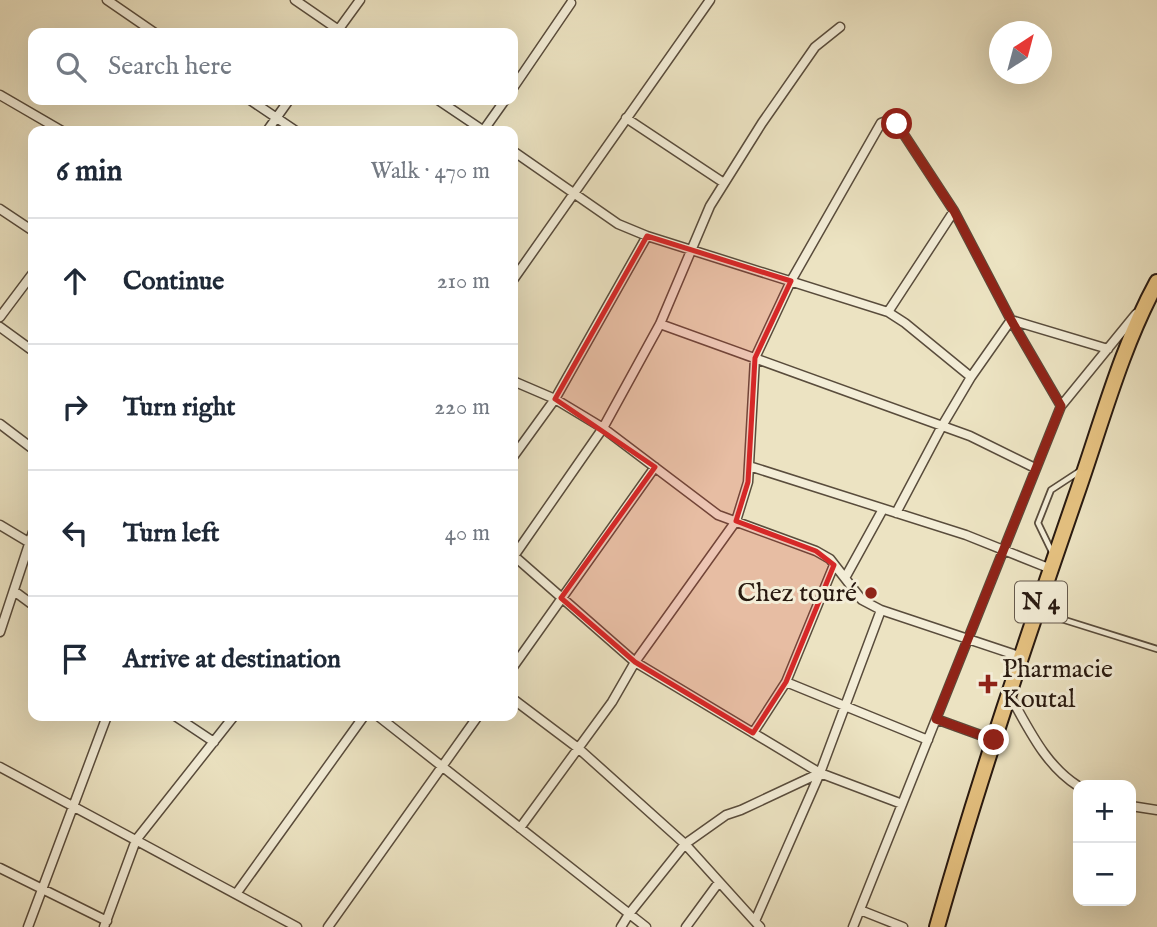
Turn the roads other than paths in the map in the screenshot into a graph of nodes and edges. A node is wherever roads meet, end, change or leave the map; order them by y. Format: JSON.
{"nodes":[{"id":1,"x":107,"y":0,"type":"edge"},
{"id":2,"x":295,"y":0,"type":"edge"},
{"id":3,"x":360,"y":0,"type":"edge"},
{"id":4,"x":710,"y":0,"type":"edge"},
{"id":5,"x":571,"y":3,"type":"dead end"},
{"id":6,"x":840,"y":27,"type":"dead end"},
{"id":7,"x":148,"y":28,"type":"edge"},
{"id":8,"x":334,"y":28,"type":"edge"},
{"id":9,"x":342,"y":28,"type":"edge"},
{"id":10,"x":518,"y":81,"type":"edge"},
{"id":11,"x":0,"y":95,"type":"edge"},
{"id":12,"x":257,"y":105,"type":"edge"},
{"id":13,"x":285,"y":105,"type":"edge"},
{"id":14,"x":446,"y":105,"type":"edge"},
{"id":15,"x":501,"y":105,"type":"edge"},
{"id":16,"x":276,"y":118,"type":"junction"},
{"id":17,"x":626,"y":118,"type":"junction"},
{"id":18,"x":53,"y":126,"type":"edge"},
{"id":19,"x":270,"y":126,"type":"edge"},
{"id":20,"x":288,"y":126,"type":"edge"},
{"id":21,"x":476,"y":126,"type":"edge"},
{"id":22,"x":487,"y":126,"type":"edge"},
{"id":23,"x":518,"y":154,"type":"edge"},
{"id":24,"x":724,"y":183,"type":"junction"},
{"id":25,"x":574,"y":193,"type":"junction"},
{"id":26,"x":0,"y":209,"type":"edge"},
{"id":27,"x":954,"y":211,"type":"junction"},
{"id":28,"x":28,"y":228,"type":"edge"},
{"id":29,"x":647,"y":236,"type":"junction"},
{"id":30,"x":691,"y":250,"type":"junction"},
{"id":31,"x":518,"y":273,"type":"edge"},
{"id":32,"x":28,"y":279,"type":"edge"},
{"id":33,"x":791,"y":281,"type":"junction"},
{"id":34,"x":1157,"y":282,"type":"edge"},
{"id":35,"x":1146,"y":302,"type":"junction"},
{"id":36,"x":888,"y":312,"type":"junction"},
{"id":37,"x":0,"y":317,"type":"edge"},
{"id":38,"x":1011,"y":320,"type":"junction"},
{"id":39,"x":660,"y":324,"type":"junction"},
{"id":40,"x":0,"y":327,"type":"edge"},
{"id":41,"x":28,"y":347,"type":"edge"},
{"id":42,"x":1108,"y":349,"type":"junction"},
{"id":43,"x":755,"y":358,"type":"junction"},
{"id":44,"x":971,"y":377,"type":"junction"},
{"id":45,"x":518,"y":383,"type":"edge"},
{"id":46,"x":555,"y":399,"type":"junction"},
{"id":47,"x":1061,"y":406,"type":"junction"},
{"id":48,"x":0,"y":424,"type":"edge"},
{"id":49,"x":942,"y":426,"type":"junction"},
{"id":50,"x":603,"y":428,"type":"junction"},
{"id":51,"x":28,"y":445,"type":"edge"},
{"id":52,"x":518,"y":450,"type":"edge"},
{"id":53,"x":1087,"y":466,"type":"junction"},
{"id":54,"x":654,"y":467,"type":"junction"},
{"id":55,"x":749,"y":467,"type":"junction"},
{"id":56,"x":1035,"y":468,"type":"junction"},
{"id":57,"x":883,"y":509,"type":"junction"},
{"id":58,"x":896,"y":513,"type":"junction"},
{"id":59,"x":736,"y":521,"type":"junction"},
{"id":60,"x":0,"y":525,"type":"edge"},
{"id":61,"x":28,"y":542,"type":"edge"},
{"id":62,"x":28,"y":549,"type":"edge"},
{"id":63,"x":518,"y":549,"type":"edge"},
{"id":64,"x":1003,"y":550,"type":"junction"},
{"id":65,"x":518,"y":560,"type":"edge"},
{"id":66,"x":1053,"y":563,"type":"junction"},
{"id":67,"x":834,"y":565,"type":"junction"},
{"id":68,"x":845,"y":578,"type":"junction"},
{"id":69,"x":14,"y":591,"type":"junction"},
{"id":70,"x":562,"y":598,"type":"junction"},
{"id":71,"x":28,"y":601,"type":"edge"},
{"id":72,"x":881,"y":610,"type":"junction"},
{"id":73,"x":1038,"y":611,"type":"junction"},
{"id":74,"x":0,"y":632,"type":"edge"},
{"id":75,"x":967,"y":640,"type":"junction"},
{"id":76,"x":1157,"y":649,"type":"edge"},
{"id":77,"x":1023,"y":658,"type":"junction"},
{"id":78,"x":518,"y":660,"type":"edge"},
{"id":79,"x":635,"y":662,"type":"junction"},
{"id":80,"x":786,"y":682,"type":"junction"},
{"id":81,"x":1010,"y":695,"type":"junction"},
{"id":82,"x":518,"y":703,"type":"edge"},
{"id":83,"x":845,"y":706,"type":"junction"},
{"id":84,"x":936,"y":719,"type":"junction"},
{"id":85,"x":105,"y":721,"type":"edge"},
{"id":86,"x":182,"y":721,"type":"edge"},
{"id":87,"x":230,"y":721,"type":"edge"},
{"id":88,"x":360,"y":721,"type":"edge"},
{"id":89,"x":384,"y":721,"type":"edge"},
{"id":90,"x":474,"y":721,"type":"edge"},
{"id":91,"x":754,"y":733,"type":"junction"},
{"id":92,"x":928,"y":740,"type":"junction"},
{"id":93,"x":994,"y":740,"type":"junction"},
{"id":94,"x":214,"y":742,"type":"junction"},
{"id":95,"x":578,"y":748,"type":"junction"},
{"id":96,"x":0,"y":766,"type":"edge"},
{"id":97,"x":442,"y":766,"type":"junction"},
{"id":98,"x":820,"y":773,"type":"junction"},
{"id":99,"x":1073,"y":782,"type":"edge"},
{"id":100,"x":902,"y":804,"type":"junction"},
{"id":101,"x":74,"y":806,"type":"junction"},
{"id":102,"x":1136,"y":807,"type":"edge"},
{"id":103,"x":1157,"y":810,"type":"edge"},
{"id":104,"x":520,"y":828,"type":"junction"},
{"id":105,"x":136,"y":840,"type":"junction"},
{"id":106,"x":685,"y":844,"type":"junction"},
{"id":107,"x":0,"y":868,"type":"edge"},
{"id":108,"x":719,"y":882,"type":"junction"},
{"id":109,"x":43,"y":889,"type":"junction"},
{"id":110,"x":236,"y":894,"type":"junction"},
{"id":111,"x":860,"y":910,"type":"junction"},
{"id":112,"x":629,"y":914,"type":"junction"},
{"id":113,"x":105,"y":924,"type":"edge"},
{"id":114,"x":757,"y":924,"type":"edge"},
{"id":115,"x":293,"y":926,"type":"edge"},
{"id":116,"x":28,"y":927,"type":"edge"},
{"id":117,"x":328,"y":927,"type":"edge"},
{"id":118,"x":621,"y":927,"type":"edge"},
{"id":119,"x":646,"y":927,"type":"edge"},
{"id":120,"x":687,"y":927,"type":"edge"},
{"id":121,"x":852,"y":927,"type":"edge"},
{"id":122,"x":903,"y":927,"type":"edge"},
{"id":123,"x":937,"y":927,"type":"edge"}],
"edges":[{"from":1,"to":7,"type":"street"},
{"from":2,"to":8,"type":"street"},
{"from":3,"to":9,"type":"street"},
{"from":4,"to":17,"type":"street"},
{"from":5,"to":10,"type":"street"},
{"from":6,"to":24,"type":"street"},
{"from":11,"to":18,"type":"street"},
{"from":12,"to":16,"type":"street"},
{"from":13,"to":16,"type":"street"},
{"from":14,"to":21,"type":"street"},
{"from":15,"to":22,"type":"street"},
{"from":16,"to":19,"type":"street"},
{"from":16,"to":20,"type":"street"},
{"from":17,"to":24,"type":"street"},
{"from":17,"to":25,"type":"street"},
{"from":23,"to":25,"type":"street"},
{"from":24,"to":30,"type":"street"},
{"from":25,"to":29,"type":"street"},
{"from":25,"to":31,"type":"street"},
{"from":26,"to":28,"type":"street"},
{"from":27,"to":33,"type":"street"},
{"from":27,"to":36,"type":"street"},
{"from":27,"to":38,"type":"street"},
{"from":29,"to":30,"type":"street"},
{"from":29,"to":46,"type":"street"},
{"from":30,"to":33,"type":"street"},
{"from":30,"to":39,"type":"street"},
{"from":32,"to":37,"type":"street"},
{"from":33,"to":36,"type":"street"},
{"from":33,"to":43,"type":"street"},
{"from":34,"to":35,"type":"highway","number":"N 4"},
{"from":35,"to":42,"type":"street"},
{"from":35,"to":53,"type":"highway","number":"N 4"},
{"from":36,"to":44,"type":"street"},
{"from":38,"to":42,"type":"street"},
{"from":38,"to":44,"type":"street"},
{"from":38,"to":47,"type":"street"},
{"from":39,"to":43,"type":"street"},
{"from":39,"to":50,"type":"street"},
{"from":40,"to":41,"type":"street"},
{"from":42,"to":47,"type":"street"},
{"from":43,"to":49,"type":"street"},
{"from":43,"to":55,"type":"street"},
{"from":44,"to":49,"type":"street"},
{"from":45,"to":46,"type":"street"},
{"from":46,"to":50,"type":"street"},
{"from":46,"to":52,"type":"street"},
{"from":47,"to":56,"type":"street"},
{"from":48,"to":51,"type":"street"},
{"from":49,"to":56,"type":"street"},
{"from":49,"to":58,"type":"street"},
{"from":50,"to":54,"type":"street"},
{"from":50,"to":63,"type":"street"},
{"from":53,"to":66,"type":"highway","number":"N 4"},
{"from":53,"to":66,"type":"lane"},
{"from":54,"to":59,"type":"street"},
{"from":54,"to":70,"type":"street"},
{"from":55,"to":57,"type":"street"},
{"from":55,"to":59,"type":"street"},
{"from":56,"to":64,"type":"street"},
{"from":57,"to":58,"type":"street"},
{"from":57,"to":68,"type":"street"},
{"from":58,"to":64,"type":"street"},
{"from":59,"to":67,"type":"street"},
{"from":59,"to":79,"type":"street"},
{"from":60,"to":61,"type":"street"},
{"from":62,"to":69,"type":"street"},
{"from":64,"to":66,"type":"street"},
{"from":64,"to":75,"type":"street"},
{"from":65,"to":70,"type":"street"},
{"from":66,"to":73,"type":"highway","number":"N 4"},
{"from":67,"to":68,"type":"street"},
{"from":67,"to":80,"type":"street"},
{"from":68,"to":72,"type":"street"},
{"from":69,"to":71,"type":"street"},
{"from":69,"to":74,"type":"street"},
{"from":70,"to":78,"type":"street"},
{"from":70,"to":79,"type":"street"},
{"from":72,"to":75,"type":"street"},
{"from":72,"to":83,"type":"street"},
{"from":73,"to":76,"type":"lane"},
{"from":73,"to":77,"type":"highway","number":"N 4"},
{"from":75,"to":77,"type":"street"},
{"from":75,"to":84,"type":"street"},
{"from":77,"to":81,"type":"highway","number":"N 4"},
{"from":79,"to":91,"type":"street"},
{"from":79,"to":95,"type":"street"},
{"from":80,"to":83,"type":"street"},
{"from":80,"to":91,"type":"street"},
{"from":81,"to":93,"type":"highway","number":"N 4"},
{"from":81,"to":99,"type":"street"},
{"from":82,"to":95,"type":"street"},
{"from":83,"to":92,"type":"street"},
{"from":83,"to":98,"type":"street"},
{"from":84,"to":92,"type":"street"},
{"from":84,"to":93,"type":"street"},
{"from":85,"to":101,"type":"street"},
{"from":86,"to":94,"type":"street"},
{"from":87,"to":94,"type":"street"},
{"from":88,"to":110,"type":"street"},
{"from":89,"to":97,"type":"street"},
{"from":90,"to":97,"type":"street"},
{"from":91,"to":98,"type":"street"},
{"from":92,"to":100,"type":"street"},
{"from":93,"to":123,"type":"highway","number":"N 4"},
{"from":94,"to":105,"type":"street"},
{"from":95,"to":104,"type":"street"},
{"from":95,"to":106,"type":"street"},
{"from":96,"to":101,"type":"street"},
{"from":97,"to":104,"type":"street"},
{"from":97,"to":117,"type":"street"},
{"from":98,"to":100,"type":"street"},
{"from":98,"to":106,"type":"street"},
{"from":98,"to":114,"type":"street"},
{"from":100,"to":111,"type":"street"},
{"from":101,"to":105,"type":"street"},
{"from":101,"to":109,"type":"street"},
{"from":102,"to":103,"type":"street"},
{"from":104,"to":112,"type":"street"},
{"from":105,"to":110,"type":"street"},
{"from":105,"to":113,"type":"street"},
{"from":106,"to":108,"type":"street"},
{"from":106,"to":112,"type":"street"},
{"from":107,"to":109,"type":"street"},
{"from":108,"to":114,"type":"street"},
{"from":108,"to":120,"type":"street"},
{"from":109,"to":113,"type":"street"},
{"from":109,"to":116,"type":"street"},
{"from":110,"to":115,"type":"street"},
{"from":111,"to":121,"type":"street"},
{"from":111,"to":122,"type":"street"},
{"from":112,"to":118,"type":"street"},
{"from":112,"to":119,"type":"street"}]}
